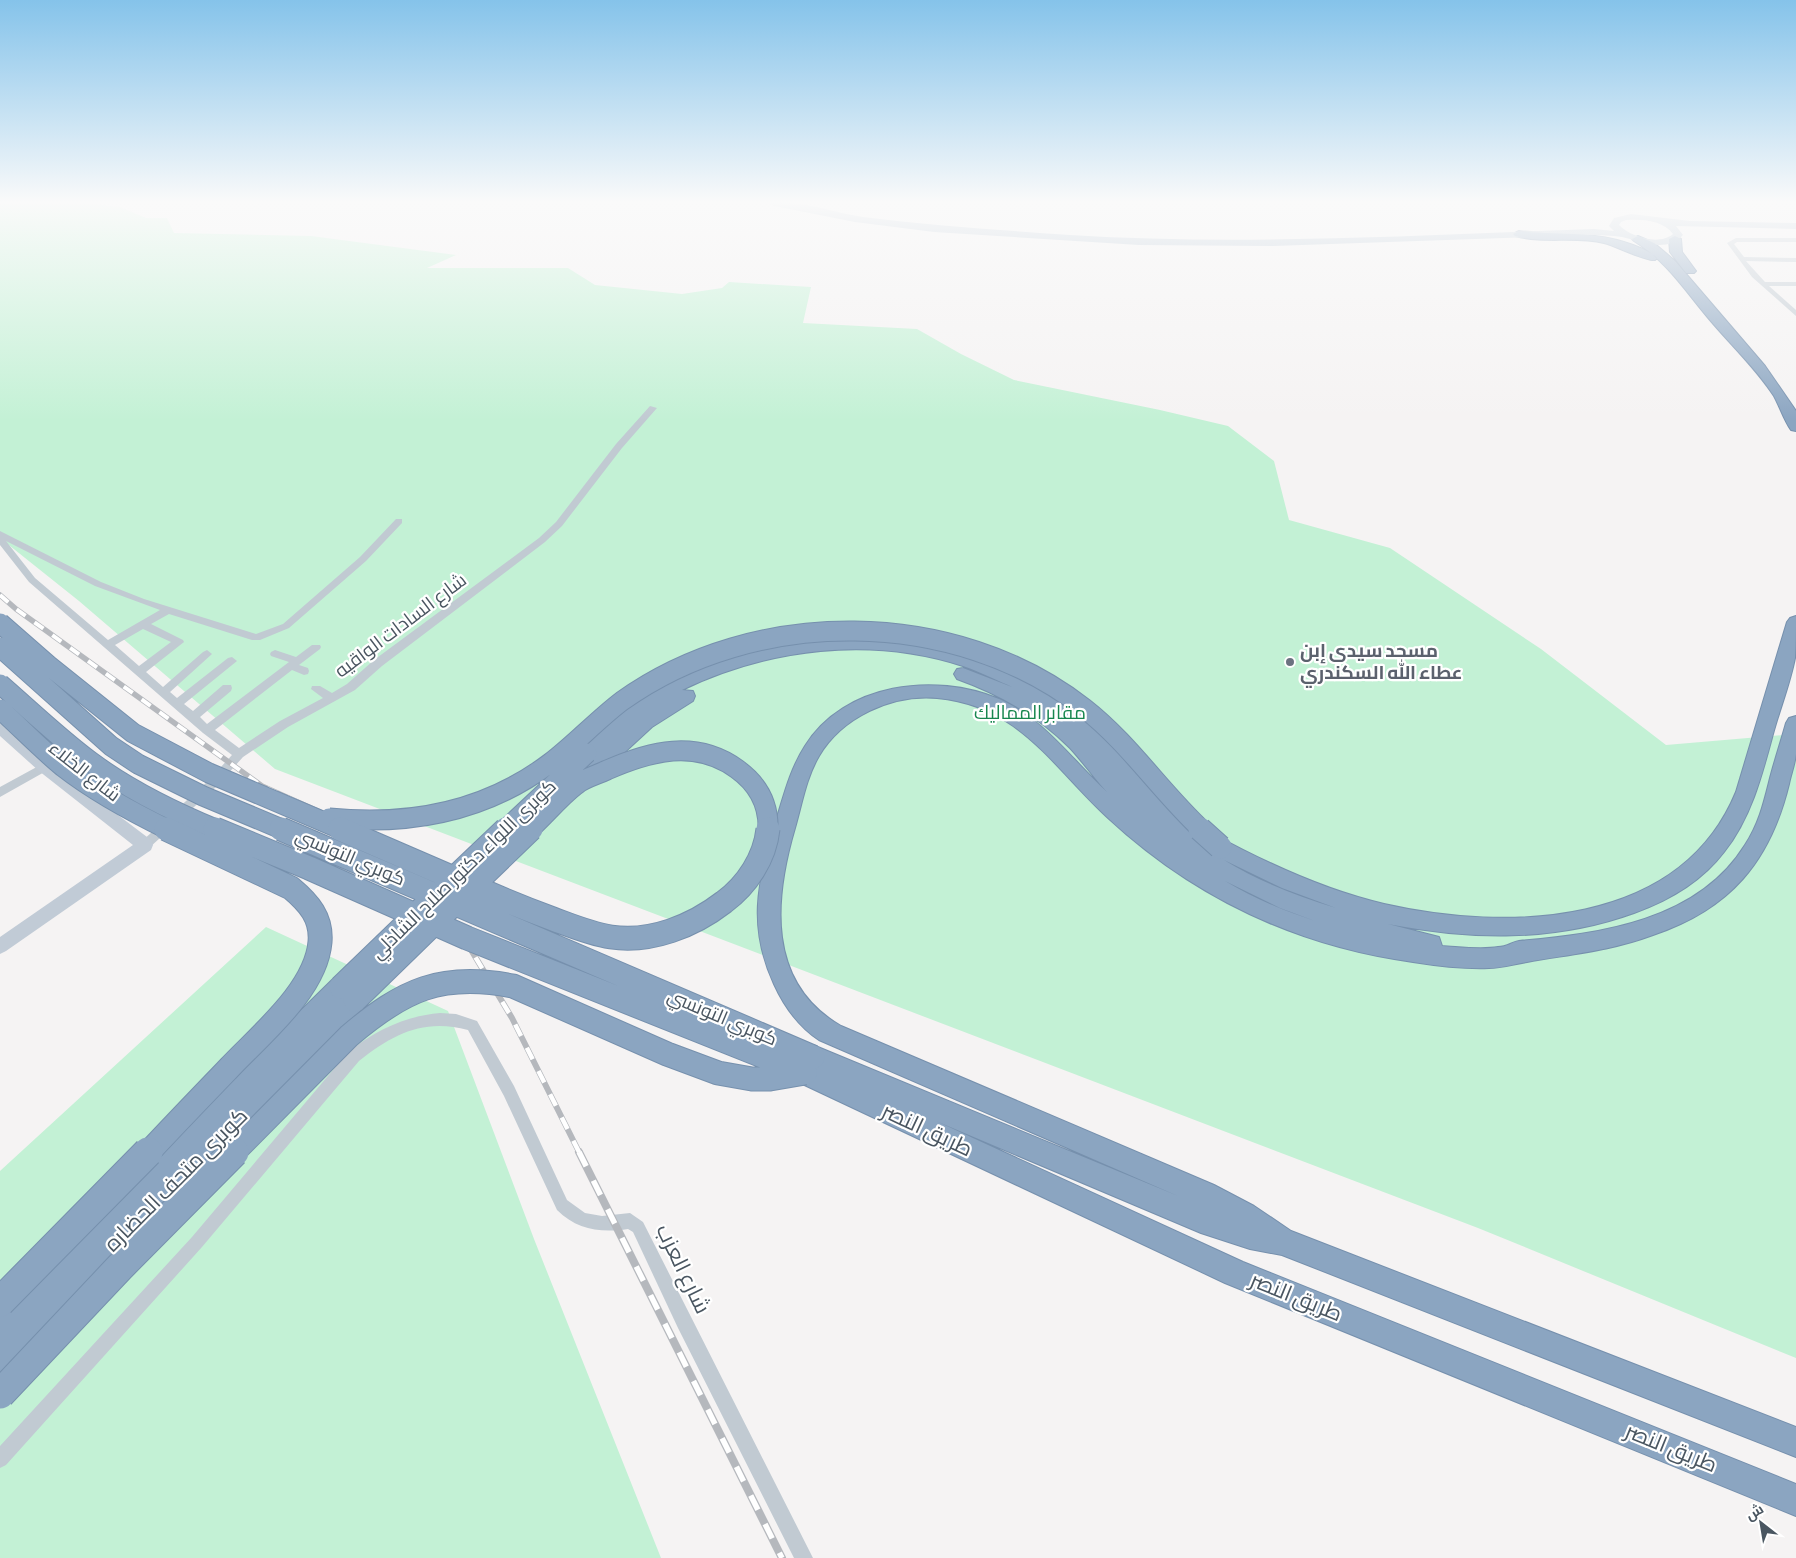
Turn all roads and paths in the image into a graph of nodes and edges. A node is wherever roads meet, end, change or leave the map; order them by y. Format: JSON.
{"nodes":[{"id":1,"x":1669,"y":276,"type":"edge"},
{"id":2,"x":1679,"y":276,"type":"edge"},
{"id":3,"x":1694,"y":276,"type":"edge"},
{"id":4,"x":1755,"y":276,"type":"edge"},
{"id":5,"x":1762,"y":284,"type":"junction"},
{"id":6,"x":1796,"y":284,"type":"edge"},
{"id":7,"x":1693,"y":291,"type":"junction"},
{"id":8,"x":1796,"y":314,"type":"edge"},
{"id":9,"x":1793,"y":392,"type":"dead end"},
{"id":10,"x":653,"y":408,"type":"dead end"},
{"id":11,"x":1796,"y":427,"type":"edge"},
{"id":12,"x":399,"y":521,"type":"dead end"},
{"id":13,"x":0,"y":534,"type":"edge"},
{"id":14,"x":0,"y":539,"type":"edge"},
{"id":15,"x":168,"y":610,"type":"junction"},
{"id":16,"x":0,"y":622,"type":"edge"},
{"id":17,"x":1796,"y":622,"type":"edge"},
{"id":18,"x":144,"y":625,"type":"junction"},
{"id":19,"x":109,"y":644,"type":"junction"},
{"id":20,"x":316,"y":646,"type":"dead end"},
{"id":21,"x":0,"y":647,"type":"edge"},
{"id":22,"x":207,"y":654,"type":"dead end"},
{"id":23,"x":275,"y":654,"type":"dead end"},
{"id":24,"x":232,"y":661,"type":"dead end"},
{"id":25,"x":294,"y":664,"type":"junction"},
{"id":26,"x":140,"y":671,"type":"junction"},
{"id":27,"x":304,"y":671,"type":"dead end"},
{"id":28,"x":0,"y":684,"type":"edge"},
{"id":29,"x":227,"y":688,"type":"dead end"},
{"id":30,"x":316,"y":690,"type":"dead end"},
{"id":31,"x":164,"y":692,"type":"junction"},
{"id":32,"x":332,"y":698,"type":"junction"},
{"id":33,"x":177,"y":704,"type":"junction"},
{"id":34,"x":0,"y":709,"type":"edge"},
{"id":35,"x":193,"y":717,"type":"junction"},
{"id":36,"x":1796,"y":723,"type":"edge"},
{"id":37,"x":0,"y":728,"type":"edge"},
{"id":38,"x":208,"y":730,"type":"junction"},
{"id":39,"x":239,"y":754,"type":"junction"},
{"id":40,"x":44,"y":767,"type":"junction"},
{"id":41,"x":577,"y":784,"type":"junction"},
{"id":42,"x":0,"y":793,"type":"edge"},
{"id":43,"x":296,"y":810,"type":"junction"},
{"id":44,"x":146,"y":845,"type":"junction"},
{"id":45,"x":1220,"y":847,"type":"junction"},
{"id":46,"x":0,"y":946,"type":"edge"},
{"id":47,"x":1530,"y":951,"type":"junction"},
{"id":48,"x":348,"y":993,"type":"junction"},
{"id":49,"x":809,"y":1065,"type":"junction"},
{"id":50,"x":1282,"y":1241,"type":"junction"},
{"id":51,"x":0,"y":1302,"type":"edge"},
{"id":52,"x":0,"y":1331,"type":"edge"},
{"id":53,"x":0,"y":1363,"type":"edge"},
{"id":54,"x":0,"y":1394,"type":"edge"},
{"id":55,"x":1796,"y":1442,"type":"edge"},
{"id":56,"x":0,"y":1459,"type":"edge"},
{"id":57,"x":1796,"y":1500,"type":"edge"},
{"id":58,"x":804,"y":1558,"type":"edge"}],
"edges":[{"from":1,"to":7,"type":"highway"},
{"from":2,"to":7,"type":"highway"},
{"from":3,"to":9,"type":"highway"},
{"from":4,"to":5,"type":"street"},
{"from":5,"to":6,"type":"street"},
{"from":5,"to":8,"type":"street"},
{"from":7,"to":11,"type":"highway"},
{"from":10,"to":32,"type":"street","name":"شارع السادات الواقيه"},
{"from":12,"to":15,"type":"street"},
{"from":13,"to":15,"type":"street"},
{"from":14,"to":19,"type":"street"},
{"from":15,"to":18,"type":"street"},
{"from":16,"to":43,"type":"highway","bridge":true},
{"from":17,"to":45,"type":"highway","name":"كوبرى اللواء دكتور صلاح الشاذلي"},
{"from":18,"to":19,"type":"street"},
{"from":18,"to":26,"type":"street"},
{"from":19,"to":26,"type":"street"},
{"from":20,"to":25,"type":"street"},
{"from":21,"to":49,"type":"highway","name":"كوبري التونسي","bridge":true},
{"from":22,"to":31,"type":"street"},
{"from":23,"to":25,"type":"street"},
{"from":24,"to":33,"type":"street"},
{"from":25,"to":27,"type":"street"},
{"from":25,"to":38,"type":"street"},
{"from":26,"to":31,"type":"street"},
{"from":28,"to":49,"type":"highway","name":"كوبري التونسي","bridge":true},
{"from":29,"to":35,"type":"street"},
{"from":30,"to":32,"type":"street"},
{"from":31,"to":33,"type":"street"},
{"from":32,"to":39,"type":"street","name":"شارع السادات الواقيه"},
{"from":33,"to":35,"type":"street"},
{"from":34,"to":51,"type":"highway","bridge":true},
{"from":35,"to":38,"type":"street"},
{"from":36,"to":47,"type":"highway"},
{"from":37,"to":40,"type":"street","name":"شارع الخلاء"},
{"from":38,"to":39,"type":"street"},
{"from":39,"to":44,"type":"street","name":"شارع السادات الواقيه"},
{"from":40,"to":42,"type":"street"},
{"from":40,"to":44,"type":"street","name":"شارع الخلاء"},
{"from":41,"to":43,"type":"highway","bridge":true},
{"from":41,"to":47,"type":"highway","name":"كوبرى اللواء دكتور صلاح الشاذلي","bridge":true},
{"from":41,"to":48,"type":"highway","name":"كوبرى اللواء دكتور صلاح الشاذلي","bridge":true},
{"from":43,"to":45,"type":"highway","bridge":true},
{"from":44,"to":46,"type":"street"},
{"from":45,"to":48,"type":"highway","name":"كوبرى اللواء دكتور صلاح الشاذلي","bridge":true},
{"from":47,"to":50,"type":"highway"},
{"from":48,"to":52,"type":"highway","name":"كوبرى متحف الحضاره"},
{"from":48,"to":53,"type":"highway","name":"كوبرى متحف الحضاره"},
{"from":49,"to":50,"type":"highway","name":"طريق النصر"},
{"from":49,"to":54,"type":"highway","bridge":true},
{"from":49,"to":57,"type":"highway","name":"طريق النصر"},
{"from":50,"to":55,"type":"highway","name":"طريق النصر"},
{"from":56,"to":58,"type":"street","name":"شارع العزب"}]}
